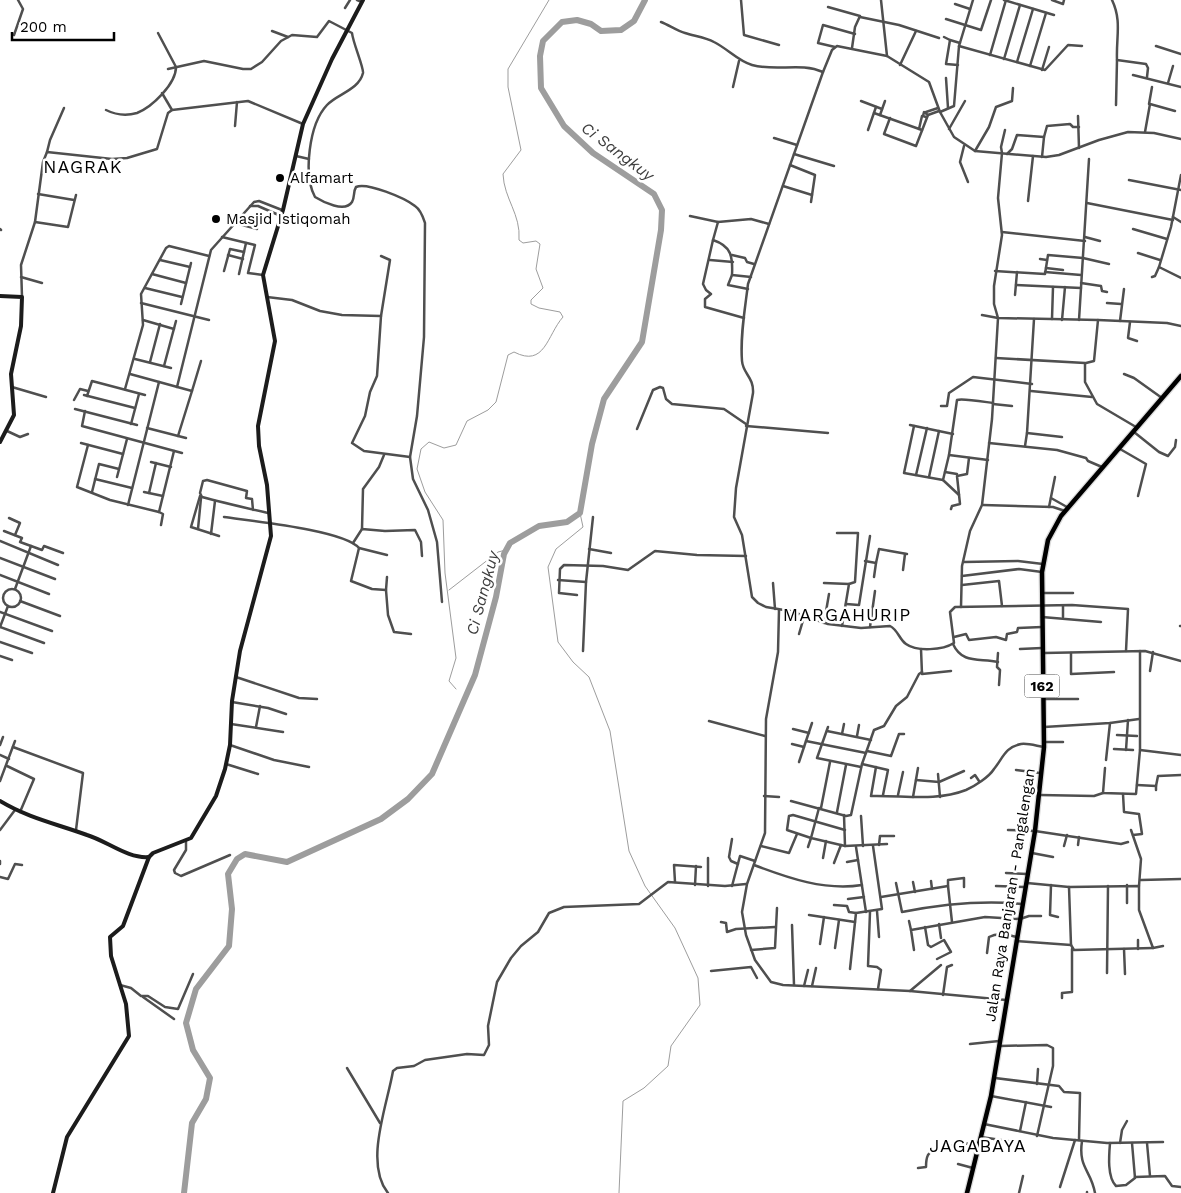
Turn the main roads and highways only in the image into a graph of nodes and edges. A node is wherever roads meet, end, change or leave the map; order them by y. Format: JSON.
{"nodes":[{"id":1,"x":1181,"y":376,"type":"edge"},
{"id":2,"x":967,"y":1193,"type":"edge"}],
"edges":[{"from":1,"to":2,"type":"main road","name":"Jalan Raya Banjaran - Pangalengan","number":"162"}]}
